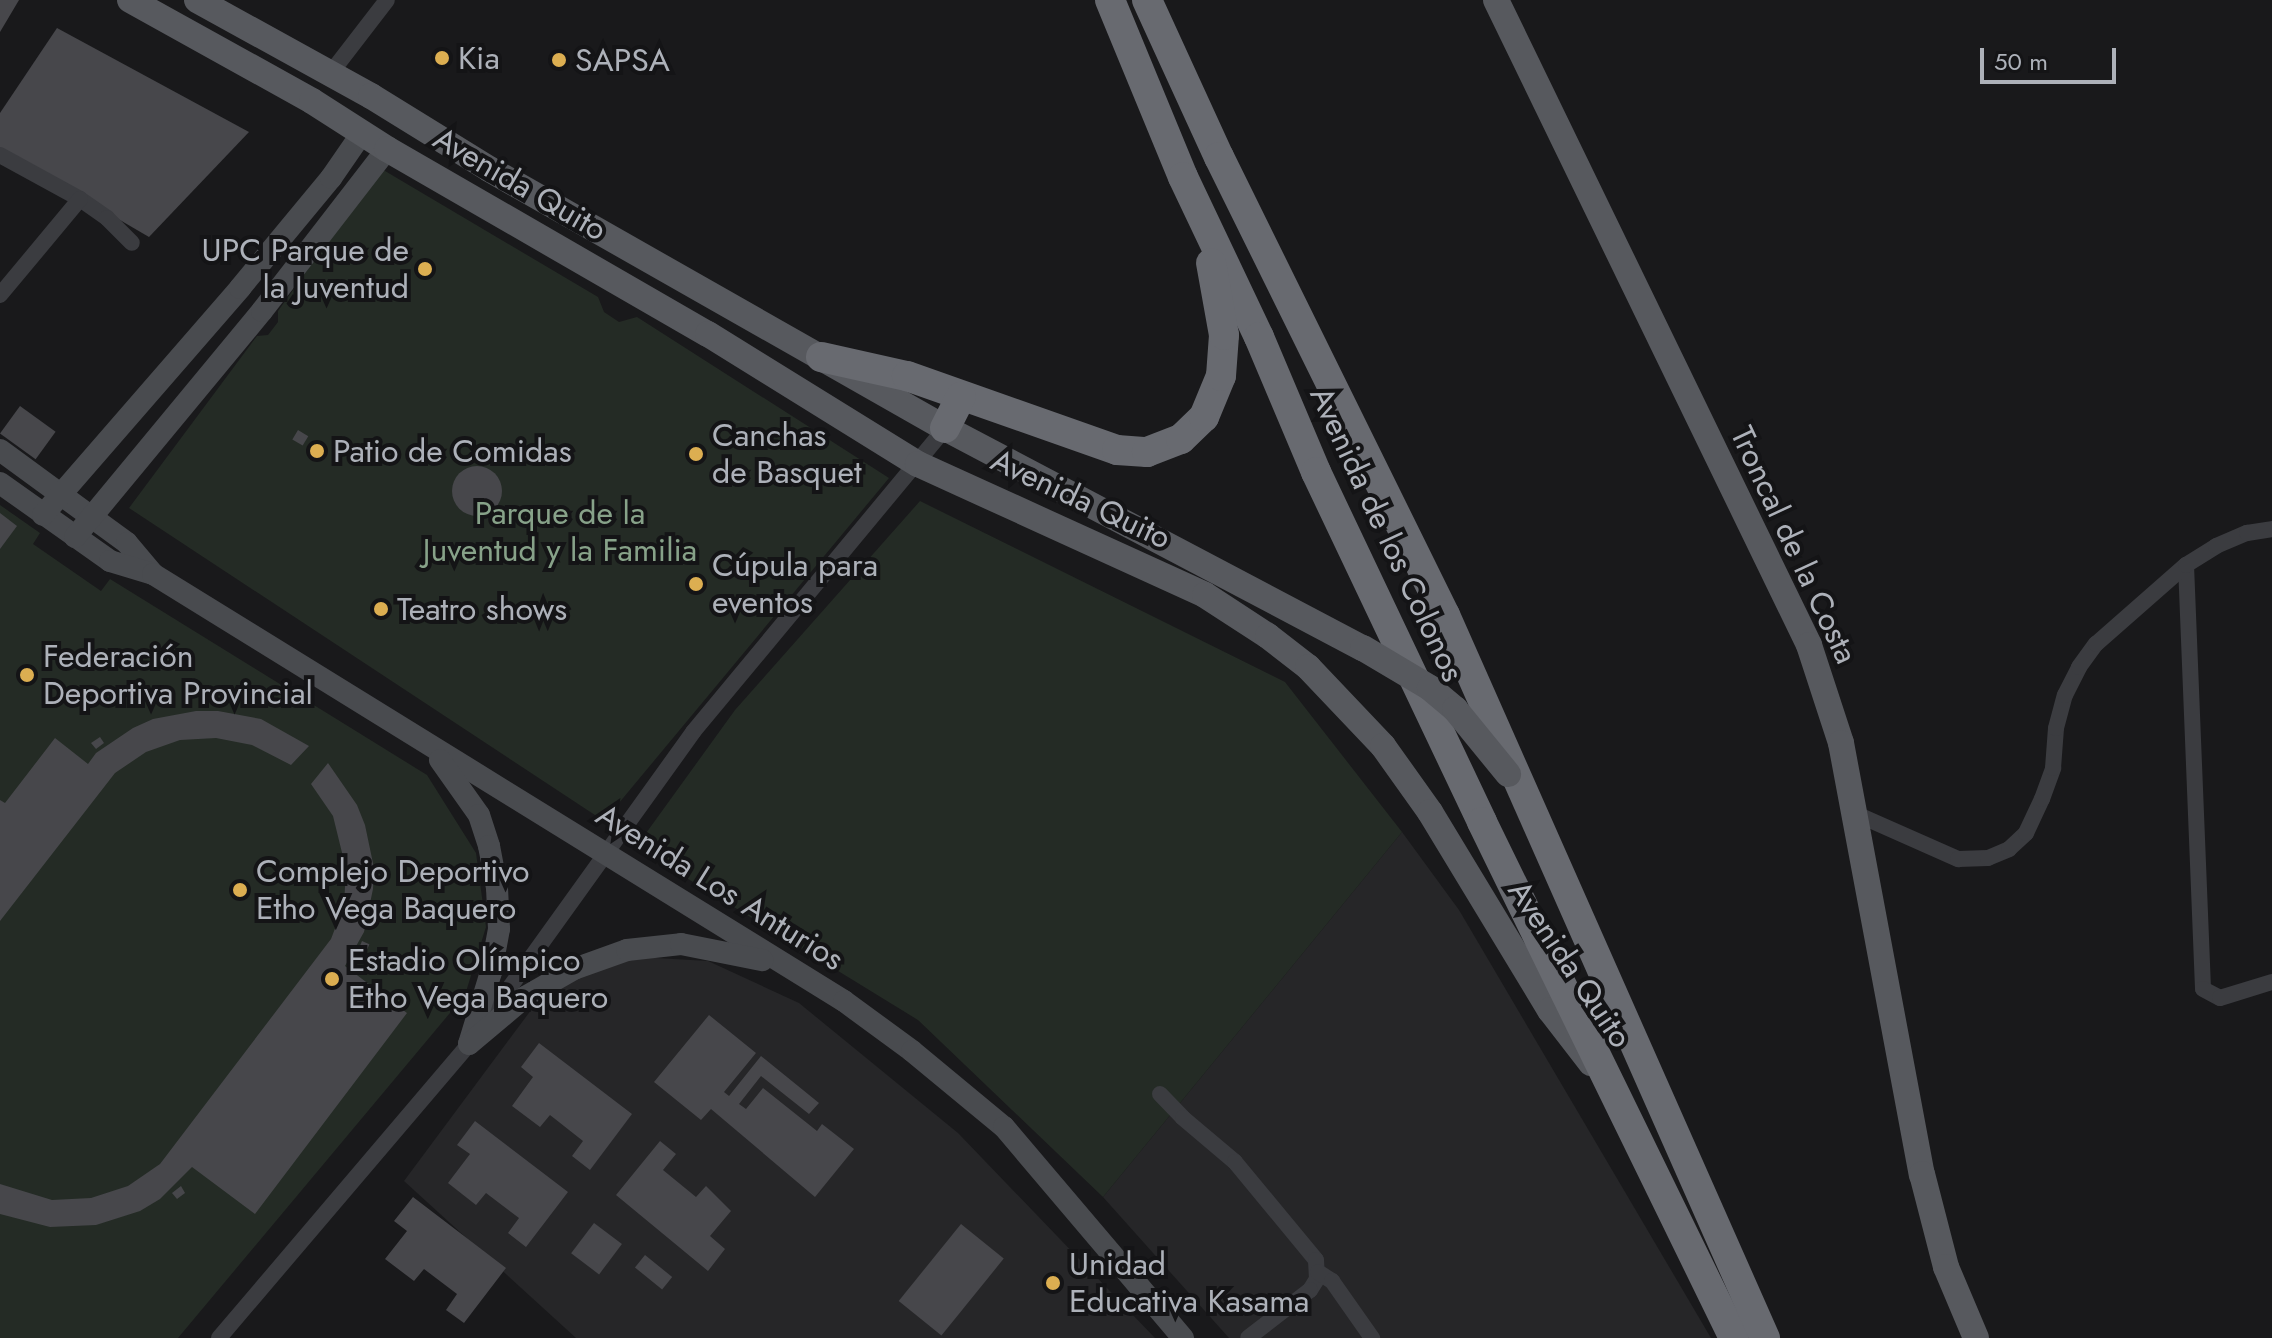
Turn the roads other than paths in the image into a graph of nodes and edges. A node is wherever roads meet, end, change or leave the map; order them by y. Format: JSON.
{"nodes":[{"id":1,"x":130,"y":0,"type":"edge"},
{"id":2,"x":197,"y":0,"type":"edge"},
{"id":3,"x":387,"y":0,"type":"edge"},
{"id":4,"x":1110,"y":0,"type":"edge"},
{"id":5,"x":1147,"y":0,"type":"edge"},
{"id":6,"x":1496,"y":0,"type":"edge"},
{"id":7,"x":330,"y":74,"type":"junction"},
{"id":8,"x":362,"y":133,"type":"junction"},
{"id":9,"x":387,"y":149,"type":"junction"},
{"id":10,"x":0,"y":155,"type":"edge"},
{"id":11,"x":1183,"y":177,"type":"junction"},
{"id":12,"x":80,"y":199,"type":"junction"},
{"id":13,"x":132,"y":243,"type":"dead end"},
{"id":14,"x":240,"y":288,"type":"junction"},
{"id":15,"x":0,"y":295,"type":"edge"},
{"id":16,"x":262,"y":311,"type":"junction"},
{"id":17,"x":821,"y":357,"type":"junction"},
{"id":18,"x":161,"y":379,"type":"junction"},
{"id":19,"x":961,"y":397,"type":"junction"},
{"id":20,"x":187,"y":402,"type":"junction"},
{"id":21,"x":945,"y":428,"type":"junction"},
{"id":22,"x":0,"y":450,"type":"edge"},
{"id":23,"x":918,"y":464,"type":"junction"},
{"id":24,"x":0,"y":483,"type":"edge"},
{"id":25,"x":62,"y":495,"type":"junction"},
{"id":26,"x":43,"y":515,"type":"junction"},
{"id":27,"x":92,"y":517,"type":"junction"},
{"id":28,"x":2272,"y":529,"type":"edge"},
{"id":29,"x":75,"y":537,"type":"junction"},
{"id":30,"x":2186,"y":565,"type":"junction"},
{"id":31,"x":153,"y":574,"type":"junction"},
{"id":32,"x":424,"y":741,"type":"junction"},
{"id":33,"x":1854,"y":813,"type":"junction"},
{"id":34,"x":1548,"y":852,"type":"junction"},
{"id":35,"x":604,"y":853,"type":"junction"},
{"id":36,"x":797,"y":970,"type":"junction"},
{"id":37,"x":2272,"y":982,"type":"edge"},
{"id":38,"x":469,"y":1044,"type":"junction"},
{"id":39,"x":1613,"y":1091,"type":"junction"},
{"id":40,"x":1160,"y":1094,"type":"dead end"},
{"id":41,"x":1318,"y":1272,"type":"junction"},
{"id":42,"x":219,"y":1338,"type":"edge"},
{"id":43,"x":1183,"y":1338,"type":"edge"},
{"id":44,"x":1248,"y":1338,"type":"edge"},
{"id":45,"x":1372,"y":1338,"type":"edge"},
{"id":46,"x":1734,"y":1338,"type":"edge"},
{"id":47,"x":1765,"y":1338,"type":"edge"},
{"id":48,"x":1976,"y":1338,"type":"edge"}],
"edges":[{"from":1,"to":8,"type":"main road","name":"Avenida Quito"},
{"from":2,"to":7,"type":"main road","name":"Avenida Quito"},
{"from":3,"to":7,"type":"street"},
{"from":4,"to":11,"type":"highway","name":"Avenida de los Colonos"},
{"from":5,"to":34,"type":"highway","name":"Avenida de los Colonos"},
{"from":6,"to":33,"type":"main road","name":"Troncal de la Costa"},
{"from":7,"to":17,"type":"main road","name":"Avenida Quito"},
{"from":8,"to":9,"type":"main road","name":"Avenida Quito"},
{"from":8,"to":14,"type":"street"},
{"from":9,"to":16,"type":"street"},
{"from":9,"to":23,"type":"main road","name":"Avenida Quito"},
{"from":10,"to":12,"type":"street"},
{"from":11,"to":19,"type":"highway"},
{"from":11,"to":39,"type":"highway","name":"Avenida de los Colonos"},
{"from":12,"to":13,"type":"street"},
{"from":12,"to":15,"type":"street"},
{"from":14,"to":16,"type":"street"},
{"from":14,"to":18,"type":"street"},
{"from":16,"to":20,"type":"street"},
{"from":17,"to":19,"type":"highway"},
{"from":17,"to":21,"type":"main road","name":"Avenida Quito"},
{"from":18,"to":20,"type":"street"},
{"from":18,"to":25,"type":"street"},
{"from":19,"to":21,"type":"highway"},
{"from":20,"to":27,"type":"street"},
{"from":21,"to":23,"type":"street"},
{"from":21,"to":34,"type":"main road","name":"Avenida Quito","bridge":true},
{"from":22,"to":25,"type":"street","name":"Avenida Los Anturios"},
{"from":23,"to":35,"type":"street"},
{"from":23,"to":39,"type":"main road","name":"Avenida Quito"},
{"from":24,"to":26,"type":"street","name":"Avenida Los Anturios"},
{"from":25,"to":26,"type":"street"},
{"from":25,"to":27,"type":"street","name":"Avenida Los Anturios"},
{"from":26,"to":29,"type":"street","name":"Avenida Los Anturios"},
{"from":27,"to":29,"type":"street"},
{"from":27,"to":31,"type":"street","name":"Avenida Los Anturios"},
{"from":28,"to":30,"type":"street"},
{"from":29,"to":31,"type":"street","name":"Avenida Los Anturios"},
{"from":30,"to":33,"type":"street"},
{"from":30,"to":37,"type":"street"},
{"from":31,"to":32,"type":"street","name":"Avenida Los Anturios"},
{"from":32,"to":35,"type":"street","name":"Avenida Los Anturios"},
{"from":32,"to":38,"type":"street"},
{"from":33,"to":48,"type":"main road","name":"Troncal de la Costa"},
{"from":34,"to":47,"type":"highway","name":"Avenida Quito"},
{"from":35,"to":36,"type":"street","name":"Avenida Los Anturios"},
{"from":35,"to":38,"type":"street"},
{"from":36,"to":38,"type":"street"},
{"from":36,"to":43,"type":"street","name":"Avenida Los Anturios"},
{"from":38,"to":42,"type":"street"},
{"from":39,"to":46,"type":"highway","name":"Avenida Quito"},
{"from":40,"to":41,"type":"street"},
{"from":41,"to":44,"type":"street"},
{"from":41,"to":45,"type":"street"}]}
